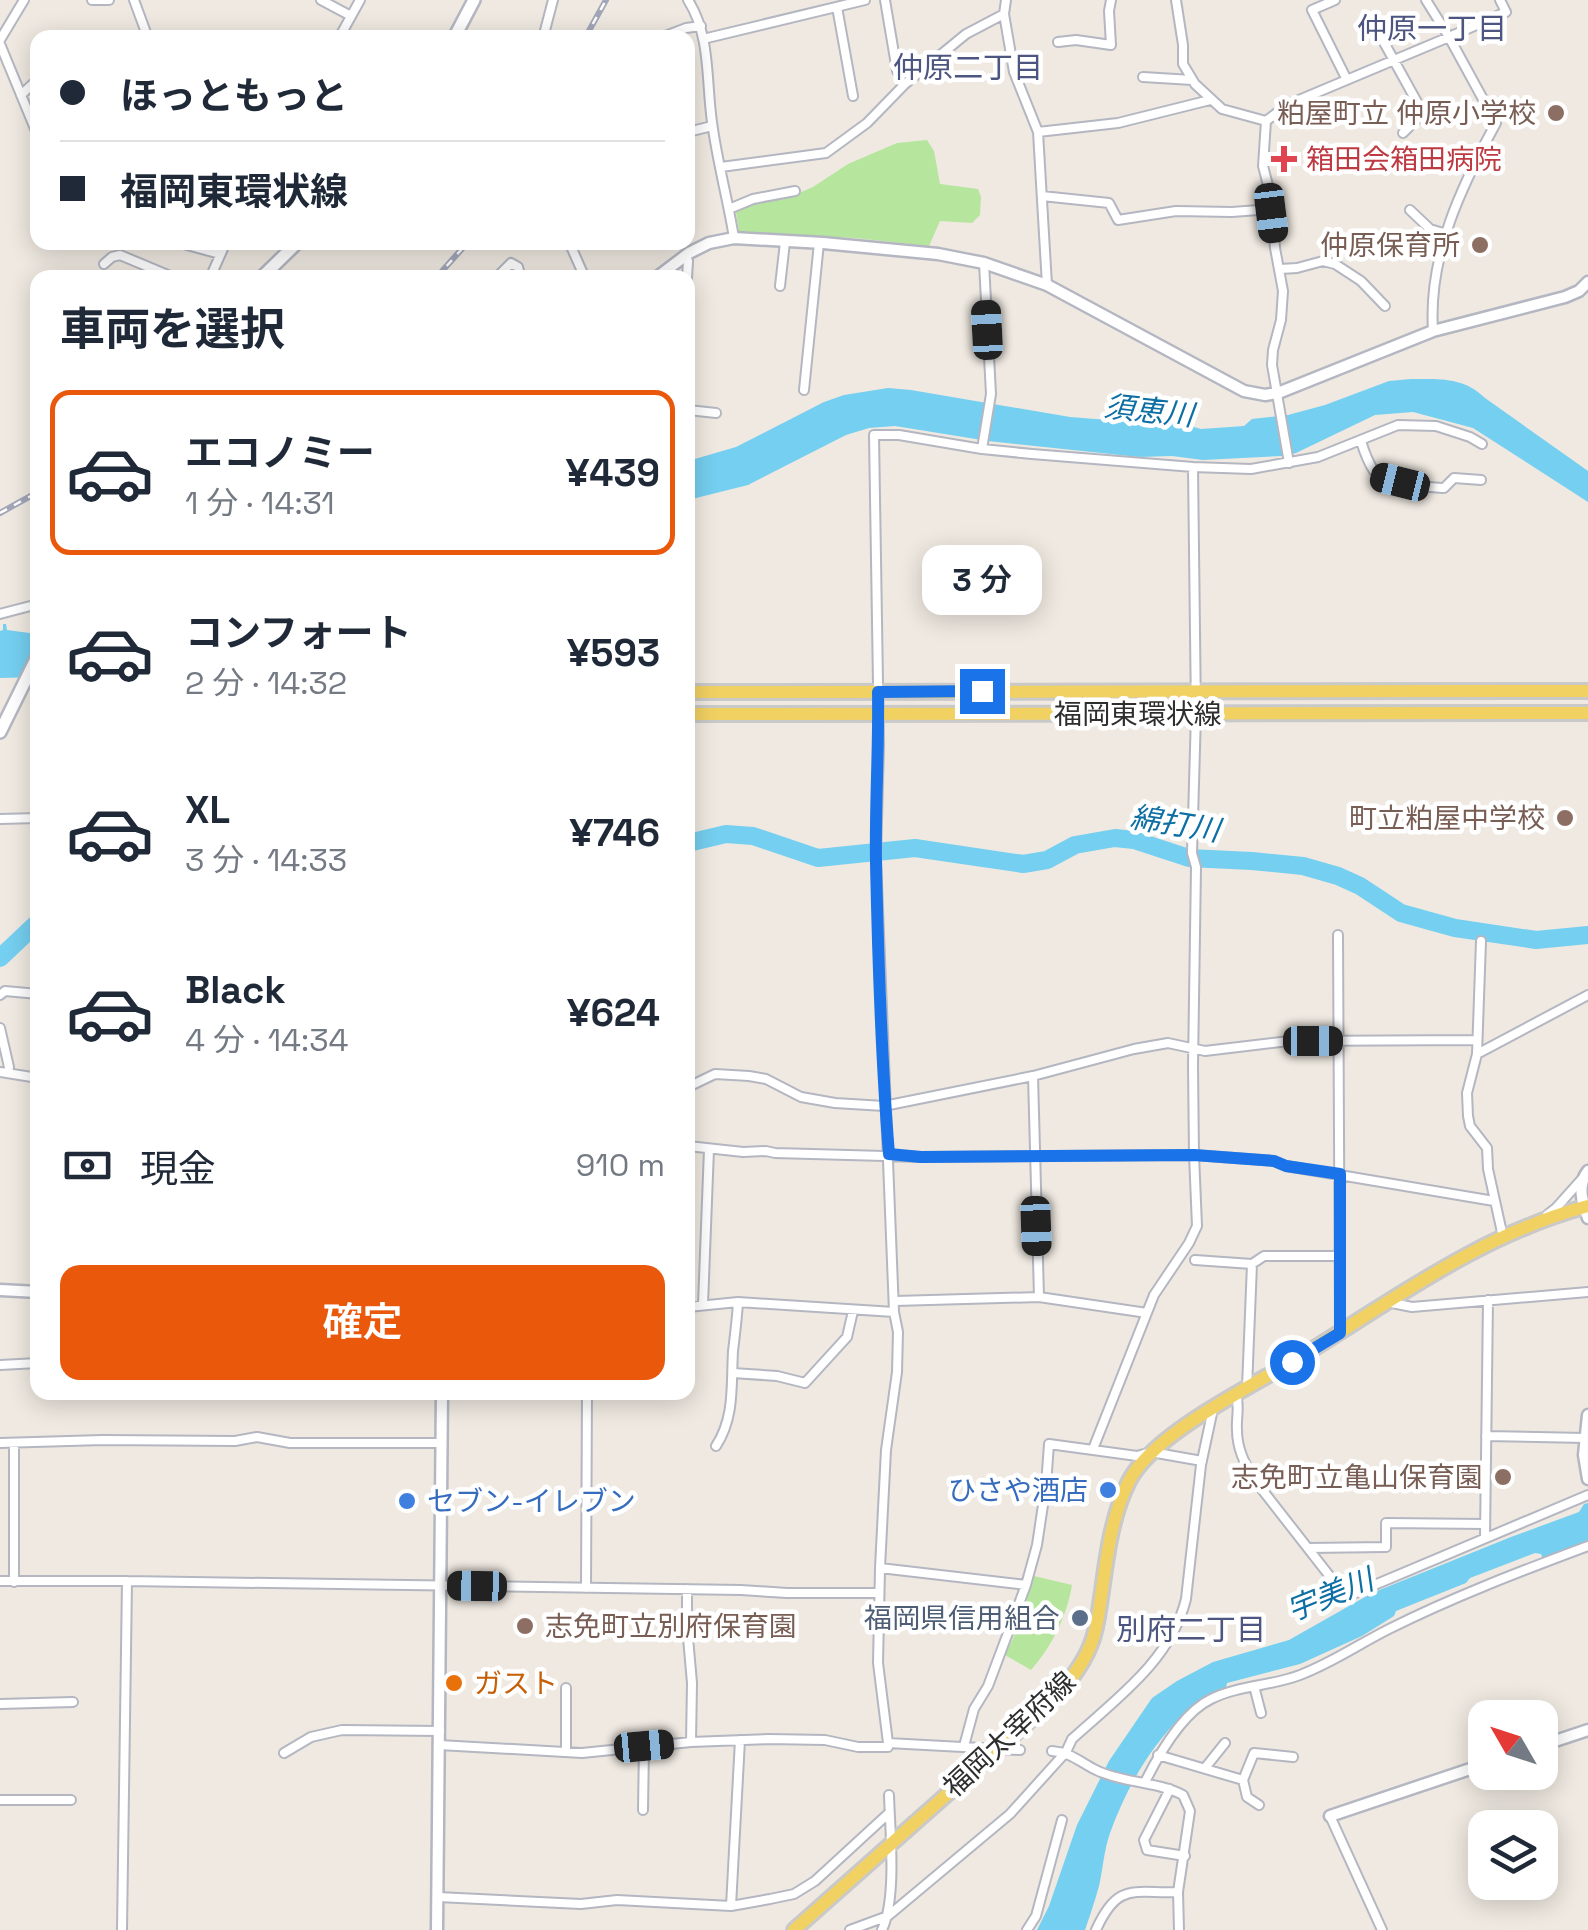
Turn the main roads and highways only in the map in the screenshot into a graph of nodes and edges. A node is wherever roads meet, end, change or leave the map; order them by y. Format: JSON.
{"nodes":[{"id":1,"x":474,"y":0,"type":"edge"},
{"id":2,"x":458,"y":30,"type":"edge"},
{"id":3,"x":290,"y":250,"type":"edge"},
{"id":4,"x":268,"y":270,"type":"edge"},
{"id":5,"x":30,"y":680,"type":"edge"},
{"id":6,"x":1588,"y":690,"type":"edge"},
{"id":7,"x":695,"y":692,"type":"edge"},
{"id":8,"x":1588,"y":713,"type":"edge"},
{"id":9,"x":695,"y":714,"type":"edge"},
{"id":10,"x":0,"y":732,"type":"edge"},
{"id":11,"x":1587,"y":1210,"type":"edge"},
{"id":12,"x":794,"y":1930,"type":"edge"}],
"edges":[{"from":1,"to":2,"type":"main road"},
{"from":3,"to":4,"type":"main road"},
{"from":5,"to":10,"type":"main road"},
{"from":6,"to":7,"type":"main road","name":"福岡東環状線"},
{"from":8,"to":9,"type":"main road","name":"福岡東環状線"},
{"from":11,"to":12,"type":"main road","name":"福岡太宰府線"}]}
